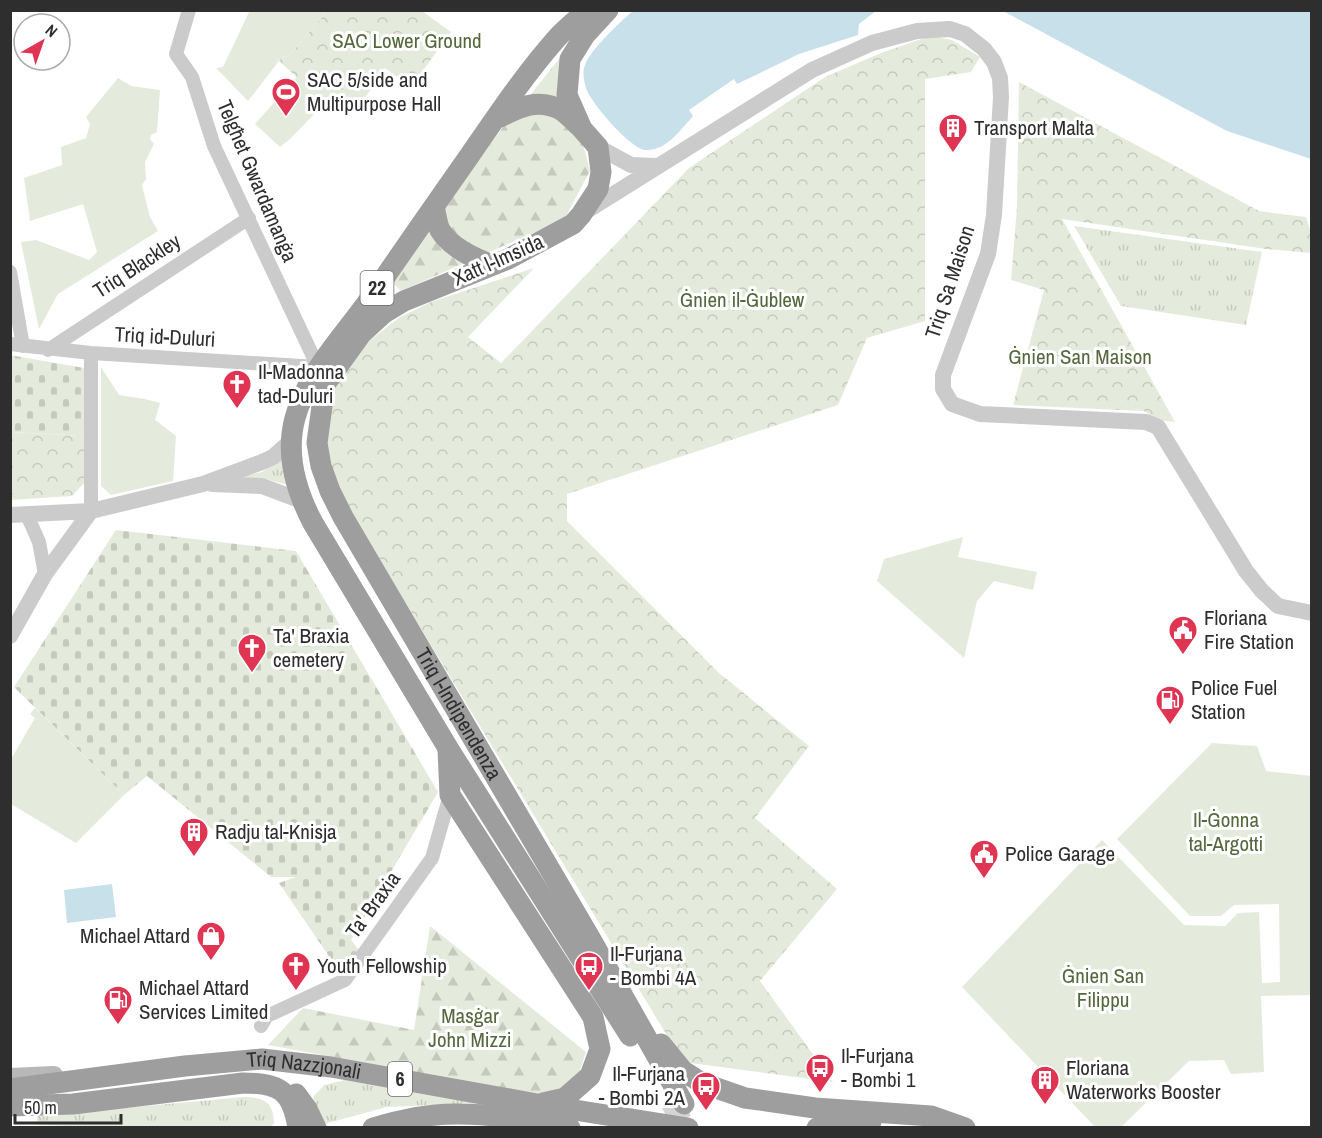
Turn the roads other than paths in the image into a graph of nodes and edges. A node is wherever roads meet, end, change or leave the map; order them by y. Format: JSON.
{"nodes":[{"id":1,"x":189,"y":10,"type":"edge"},
{"id":2,"x":587,"y":10,"type":"edge"},
{"id":3,"x":608,"y":10,"type":"edge"},
{"id":4,"x":494,"y":120,"type":"junction"},
{"id":5,"x":582,"y":129,"type":"junction"},
{"id":6,"x":598,"y":147,"type":"junction"},
{"id":7,"x":656,"y":166,"type":"junction"},
{"id":8,"x":434,"y":207,"type":"junction"},
{"id":9,"x":581,"y":215,"type":"junction"},
{"id":10,"x":249,"y":218,"type":"junction"},
{"id":11,"x":492,"y":265,"type":"junction"},
{"id":12,"x":10,"y":272,"type":"edge"},
{"id":13,"x":17,"y":345,"type":"edge"},
{"id":14,"x":48,"y":350,"type":"junction"},
{"id":15,"x":91,"y":353,"type":"junction"},
{"id":16,"x":318,"y":367,"type":"junction"},
{"id":17,"x":291,"y":441,"type":"junction"},
{"id":18,"x":203,"y":484,"type":"junction"},
{"id":19,"x":330,"y":491,"type":"joint"},
{"id":20,"x":302,"y":501,"type":"junction"},
{"id":21,"x":92,"y":511,"type":"junction"},
{"id":22,"x":19,"y":515,"type":"edge"},
{"id":23,"x":45,"y":574,"type":"junction"},
{"id":24,"x":1311,"y":613,"type":"edge"},
{"id":25,"x":10,"y":636,"type":"edge"},
{"id":26,"x":448,"y":748,"type":"junction"},
{"id":27,"x":450,"y":795,"type":"junction"},
{"id":28,"x":589,"y":936,"type":"junction"},
{"id":29,"x":261,"y":1026,"type":"dead end"},
{"id":30,"x":10,"y":1077,"type":"edge"},
{"id":31,"x":94,"y":1078,"type":"junction"},
{"id":32,"x":260,"y":1083,"type":"junction"},
{"id":33,"x":10,"y":1089,"type":"edge"},
{"id":34,"x":73,"y":1104,"type":"junction"},
{"id":35,"x":537,"y":1104,"type":"junction"},
{"id":36,"x":10,"y":1106,"type":"edge"},
{"id":37,"x":931,"y":1116,"type":"junction"},
{"id":38,"x":10,"y":1119,"type":"edge"},
{"id":39,"x":296,"y":1122,"type":"edge"},
{"id":40,"x":316,"y":1128,"type":"edge"},
{"id":41,"x":373,"y":1128,"type":"edge"},
{"id":42,"x":570,"y":1128,"type":"edge"},
{"id":43,"x":688,"y":1128,"type":"edge"},
{"id":44,"x":818,"y":1128,"type":"edge"},
{"id":45,"x":965,"y":1128,"type":"edge"}],
"edges":[{"from":1,"to":10,"type":"street","name":"Telgħet Gwardamanġa"},
{"from":2,"to":4,"type":"highway","number":"22"},
{"from":3,"to":5,"type":"highway"},
{"from":4,"to":5,"type":"highway"},
{"from":4,"to":8,"type":"highway","number":"22"},
{"from":5,"to":6,"type":"highway"},
{"from":6,"to":7,"type":"street"},
{"from":6,"to":9,"type":"highway","name":"Xatt l-Imsida","number":"22"},
{"from":7,"to":9,"type":"street"},
{"from":7,"to":24,"type":"street","name":"Triq Sa Maison"},
{"from":8,"to":11,"type":"highway"},
{"from":8,"to":16,"type":"highway","number":"22"},
{"from":9,"to":11,"type":"highway","name":"Xatt l-Imsida","number":"22"},
{"from":10,"to":14,"type":"street","name":"Triq Blackley"},
{"from":10,"to":16,"type":"street","name":"Telgħet Gwardamanġa"},
{"from":11,"to":19,"type":"highway","name":"Xatt l-Imsida","number":"22"},
{"from":12,"to":13,"type":"street"},
{"from":13,"to":14,"type":"street","name":"Triq id-Duluri"},
{"from":14,"to":15,"type":"street","name":"Triq id-Duluri"},
{"from":15,"to":16,"type":"street","name":"Triq id-Duluri"},
{"from":15,"to":21,"type":"street"},
{"from":16,"to":17,"type":"highway","number":"22"},
{"from":17,"to":18,"type":"street"},
{"from":17,"to":20,"type":"highway","name":"Triq l-Indipendenza","number":"22"},
{"from":18,"to":20,"type":"street"},
{"from":18,"to":21,"type":"street"},
{"from":19,"to":28,"type":"highway","name":"Triq l-Indipendenza"},
{"from":20,"to":26,"type":"highway","name":"Triq l-Indipendenza"},
{"from":21,"to":22,"type":"street"},
{"from":21,"to":23,"type":"street"},
{"from":22,"to":23,"type":"street"},
{"from":23,"to":25,"type":"street"},
{"from":26,"to":27,"type":"highway"},
{"from":26,"to":28,"type":"highway","name":"Triq l-Indipendenza"},
{"from":27,"to":29,"type":"street","name":"Ta' Braxia"},
{"from":27,"to":35,"type":"highway"},
{"from":28,"to":37,"type":"highway"},
{"from":30,"to":31,"type":"main road","name":"Triq Nazzjonali","number":"6"},
{"from":31,"to":33,"type":"highway","name":"Triq Nazzjonali","number":"6"},
{"from":31,"to":35,"type":"highway","name":"Triq Nazzjonali","number":"6"},
{"from":32,"to":34,"type":"highway"},
{"from":32,"to":39,"type":"highway"},
{"from":32,"to":40,"type":"highway"},
{"from":34,"to":36,"type":"highway"},
{"from":34,"to":38,"type":"highway"},
{"from":35,"to":43,"type":"highway","name":"Triq Nazzjonali","number":"6"},
{"from":37,"to":44,"type":"highway"},
{"from":37,"to":45,"type":"highway"},
{"from":41,"to":42,"type":"highway","number":"6"}]}
